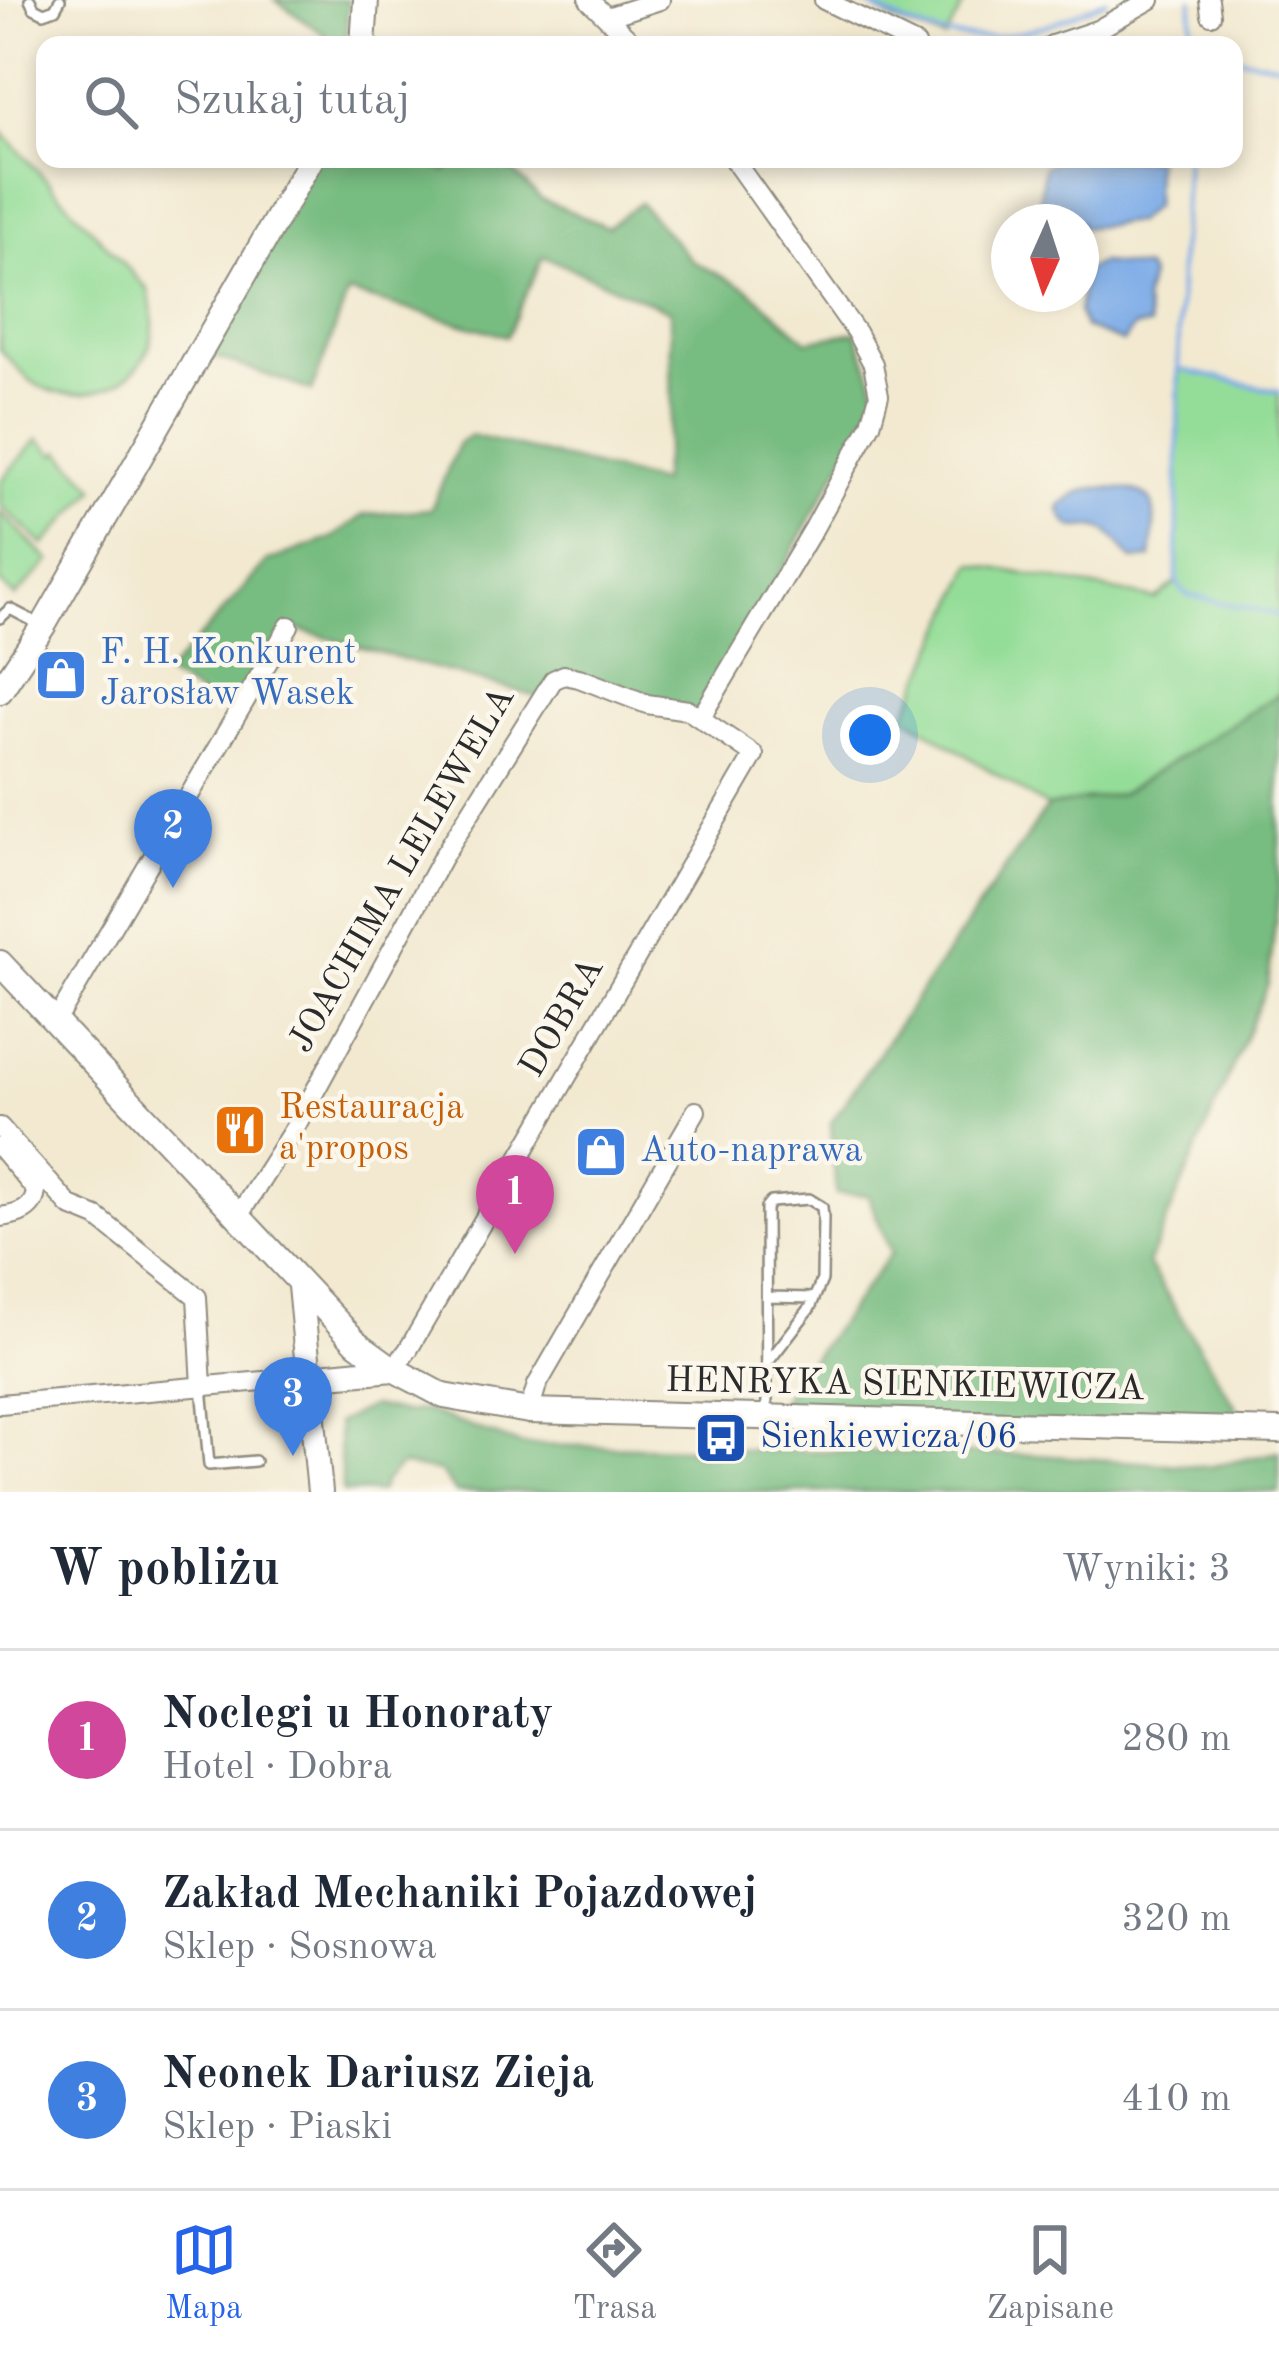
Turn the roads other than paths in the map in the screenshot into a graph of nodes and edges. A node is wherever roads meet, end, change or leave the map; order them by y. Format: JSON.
{"nodes":[{"id":1,"x":30,"y":0,"type":"edge"},
{"id":2,"x":60,"y":0,"type":"edge"},
{"id":3,"x":366,"y":0,"type":"edge"},
{"id":4,"x":590,"y":0,"type":"edge"},
{"id":5,"x":660,"y":0,"type":"edge"},
{"id":6,"x":824,"y":0,"type":"edge"},
{"id":7,"x":1150,"y":0,"type":"edge"},
{"id":8,"x":607,"y":16,"type":"junction"},
{"id":9,"x":363,"y":36,"type":"edge"},
{"id":10,"x":626,"y":36,"type":"edge"},
{"id":11,"x":898,"y":36,"type":"edge"},
{"id":12,"x":1077,"y":36,"type":"edge"},
{"id":13,"x":306,"y":168,"type":"edge"},
{"id":14,"x":739,"y":168,"type":"edge"},
{"id":15,"x":0,"y":618,"type":"edge"},
{"id":16,"x":43,"y":626,"type":"junction"},
{"id":17,"x":289,"y":626,"type":"dead end"},
{"id":18,"x":553,"y":680,"type":"joint"},
{"id":19,"x":3,"y":683,"type":"edge"},
{"id":20,"x":700,"y":717,"type":"junction"},
{"id":21,"x":0,"y":947,"type":"edge"},
{"id":22,"x":0,"y":963,"type":"edge"},
{"id":23,"x":33,"y":997,"type":"junction"},
{"id":24,"x":57,"y":1020,"type":"junction"},
{"id":25,"x":696,"y":1111,"type":"dead end"},
{"id":26,"x":0,"y":1126,"type":"edge"},
{"id":27,"x":0,"y":1147,"type":"edge"},
{"id":28,"x":0,"y":1217,"type":"edge"},
{"id":29,"x":237,"y":1218,"type":"junction"},
{"id":30,"x":300,"y":1286,"type":"junction"},
{"id":31,"x":769,"y":1297,"type":"junction"},
{"id":32,"x":814,"y":1298,"type":"junction"},
{"id":33,"x":327,"y":1313,"type":"junction"},
{"id":34,"x":770,"y":1361,"type":"junction"},
{"id":35,"x":393,"y":1369,"type":"junction"},
{"id":36,"x":309,"y":1377,"type":"junction"},
{"id":37,"x":202,"y":1386,"type":"junction"},
{"id":38,"x":0,"y":1404,"type":"edge"},
{"id":39,"x":529,"y":1412,"type":"junction"},
{"id":40,"x":767,"y":1419,"type":"junction"},
{"id":41,"x":1279,"y":1431,"type":"edge"},
{"id":42,"x":255,"y":1461,"type":"dead end"},
{"id":43,"x":320,"y":1492,"type":"edge"}],
"edges":[{"from":1,"to":2,"type":"lane"},
{"from":3,"to":9,"type":"main road"},
{"from":4,"to":8,"type":"street"},
{"from":5,"to":8,"type":"street"},
{"from":6,"to":11,"type":"street"},
{"from":7,"to":12,"type":"street"},
{"from":8,"to":10,"type":"street"},
{"from":13,"to":16,"type":"main road"},
{"from":14,"to":20,"type":"street"},
{"from":15,"to":16,"type":"lane"},
{"from":16,"to":19,"type":"main road"},
{"from":17,"to":24,"type":"street"},
{"from":18,"to":20,"type":"street","name":"DOBRA"},
{"from":18,"to":29,"type":"street","name":"JOACHIMA LELEWELA"},
{"from":20,"to":35,"type":"street","name":"DOBRA"},
{"from":21,"to":23,"type":"main road","name":"HENRYKA SIENKIEWICZA"},
{"from":22,"to":23,"type":"main road","name":"HENRYKA SIENKIEWICZA"},
{"from":23,"to":24,"type":"main road","name":"HENRYKA SIENKIEWICZA"},
{"from":24,"to":29,"type":"main road","name":"HENRYKA SIENKIEWICZA"},
{"from":25,"to":39,"type":"street"},
{"from":26,"to":37,"type":"street"},
{"from":27,"to":28,"type":"street"},
{"from":29,"to":30,"type":"main road","name":"HENRYKA SIENKIEWICZA"},
{"from":30,"to":33,"type":"main road","name":"HENRYKA SIENKIEWICZA"},
{"from":30,"to":36,"type":"main road"},
{"from":31,"to":32,"type":"lane"},
{"from":31,"to":32,"type":"lane"},
{"from":31,"to":34,"type":"lane"},
{"from":32,"to":34,"type":"lane"},
{"from":33,"to":35,"type":"main road","name":"HENRYKA SIENKIEWICZA"},
{"from":33,"to":36,"type":"main road"},
{"from":34,"to":40,"type":"lane"},
{"from":35,"to":36,"type":"main road"},
{"from":35,"to":39,"type":"main road","name":"HENRYKA SIENKIEWICZA"},
{"from":36,"to":37,"type":"street"},
{"from":36,"to":43,"type":"main road"},
{"from":37,"to":38,"type":"street"},
{"from":37,"to":42,"type":"lane"},
{"from":39,"to":40,"type":"main road","name":"HENRYKA SIENKIEWICZA"},
{"from":40,"to":41,"type":"main road","name":"HENRYKA SIENKIEWICZA"}]}
